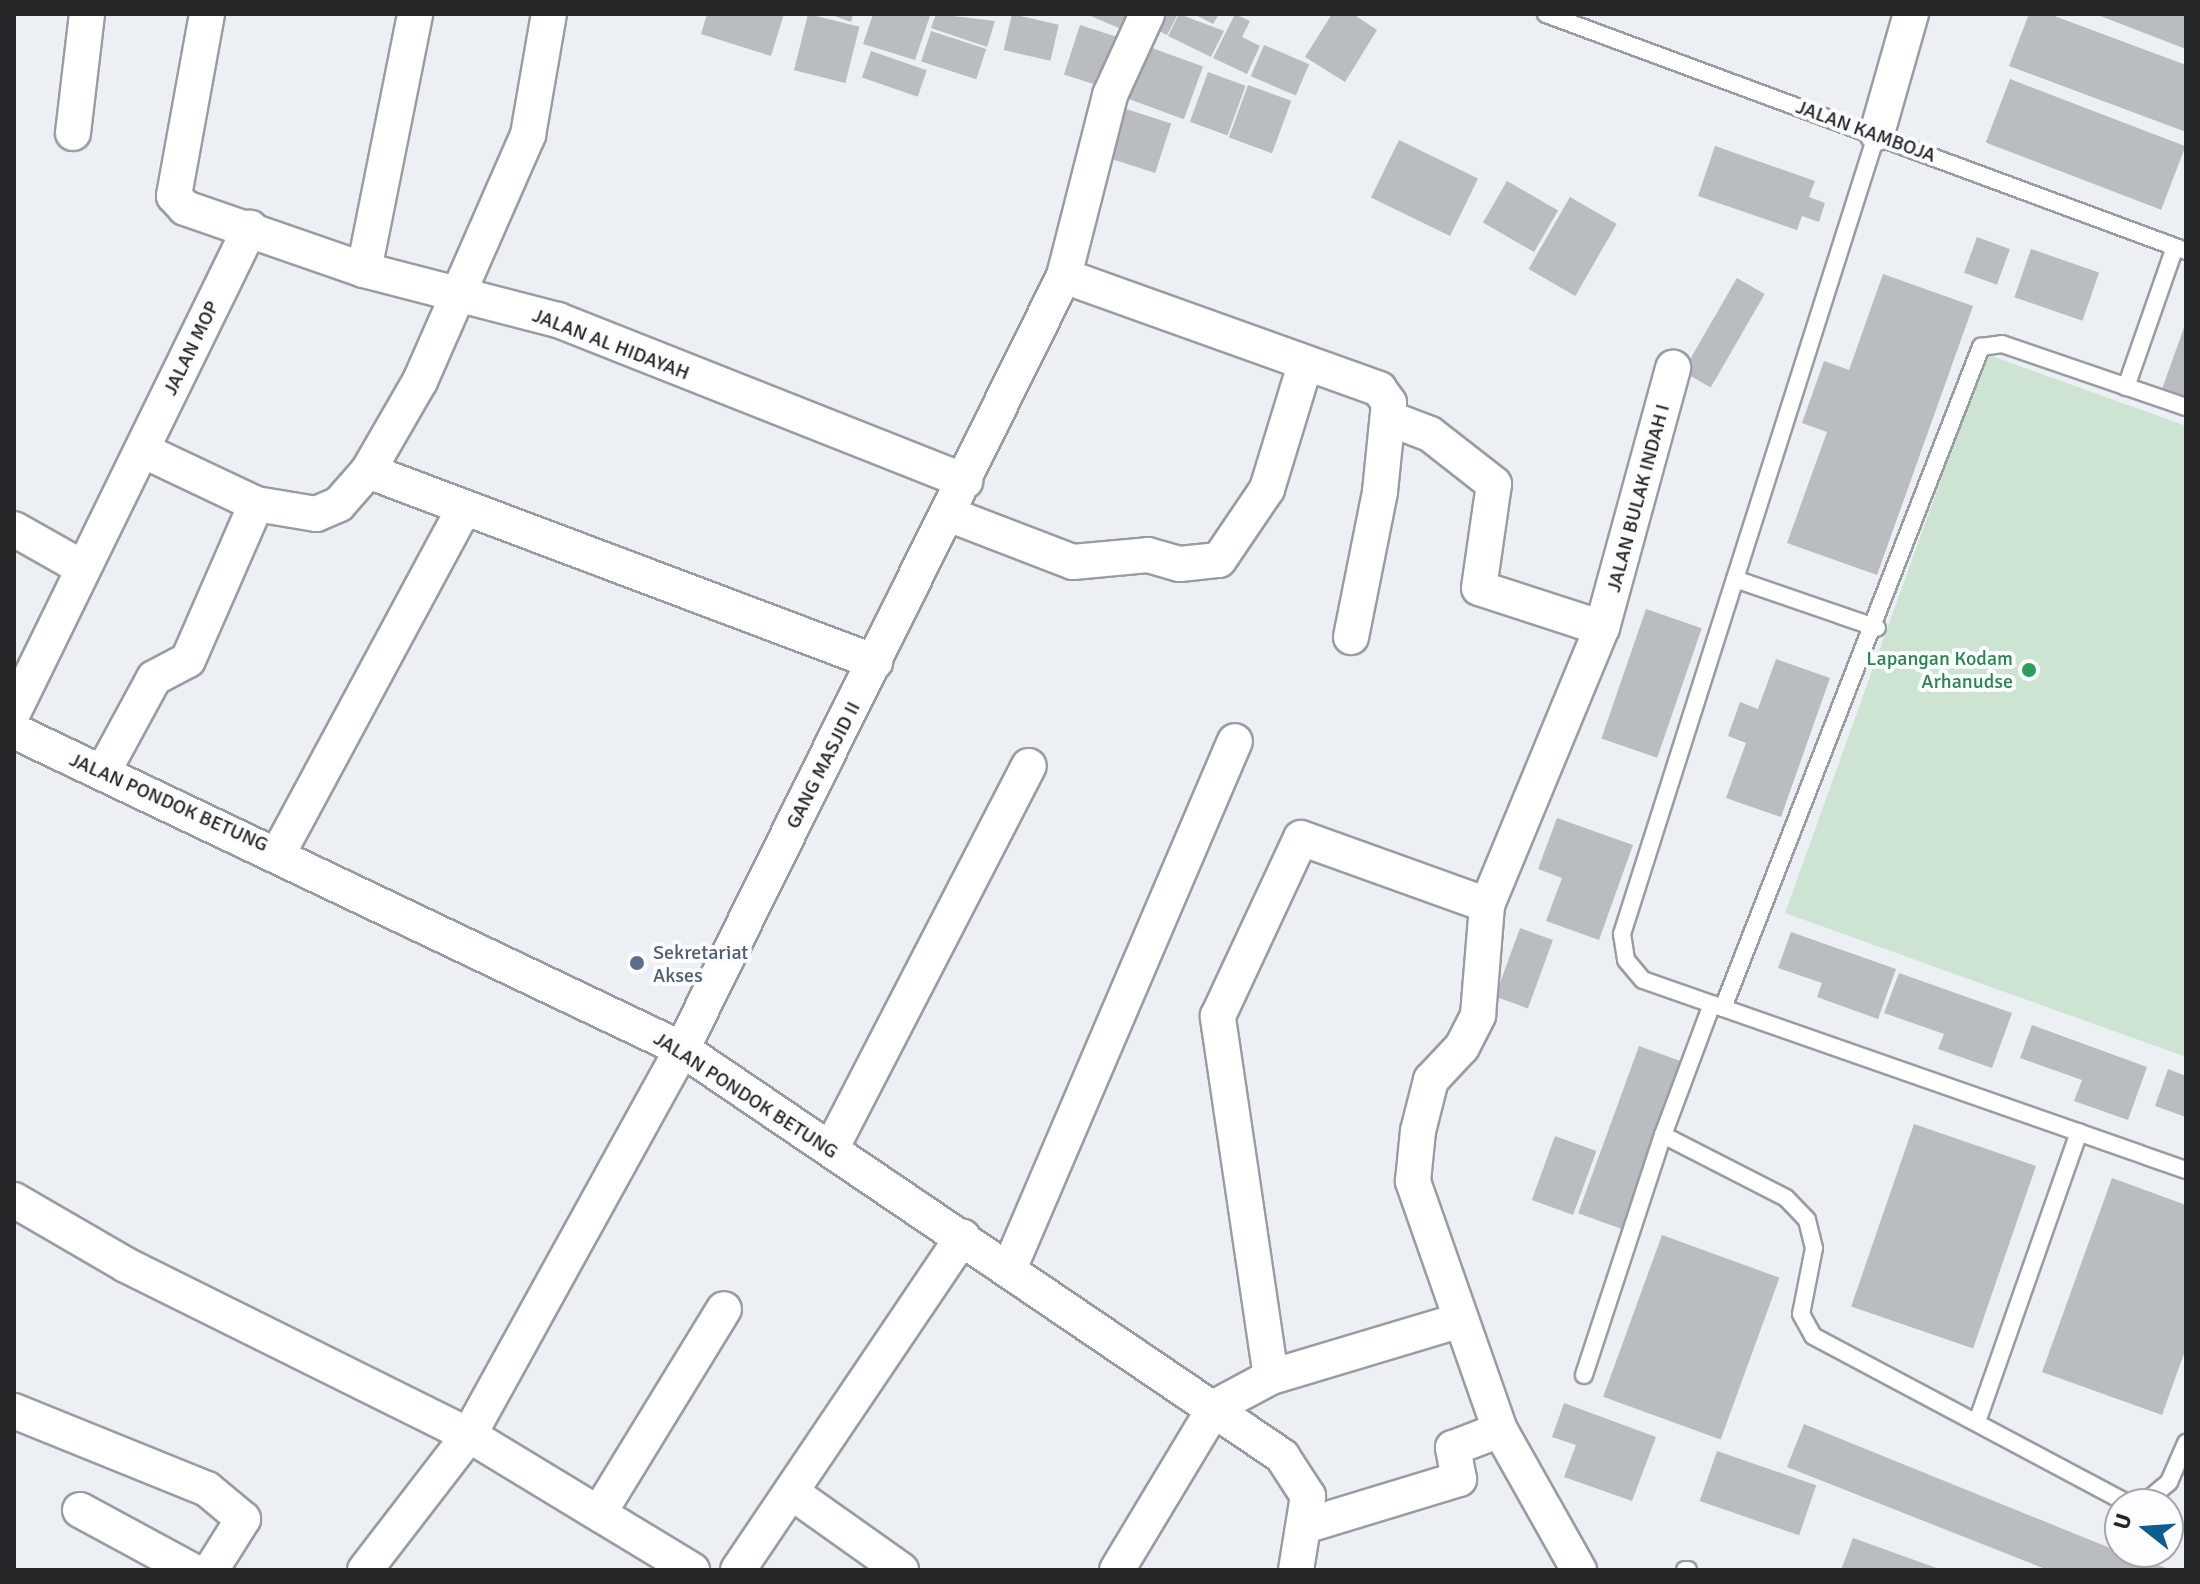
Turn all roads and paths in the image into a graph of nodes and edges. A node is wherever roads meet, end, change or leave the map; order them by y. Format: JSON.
{"nodes":[{"id":1,"x":87,"y":14,"type":"edge"},
{"id":2,"x":207,"y":14,"type":"edge"},
{"id":3,"x":415,"y":14,"type":"edge"},
{"id":4,"x":549,"y":14,"type":"edge"},
{"id":5,"x":1147,"y":14,"type":"edge"},
{"id":6,"x":1546,"y":14,"type":"edge"},
{"id":7,"x":1911,"y":14,"type":"edge"},
{"id":8,"x":73,"y":133,"type":"dead end"},
{"id":9,"x":1877,"y":133,"type":"junction"},
{"id":10,"x":250,"y":228,"type":"junction"},
{"id":11,"x":2180,"y":249,"type":"edge"},
{"id":12,"x":364,"y":270,"type":"junction"},
{"id":13,"x":1064,"y":276,"type":"junction"},
{"id":14,"x":459,"y":295,"type":"junction"},
{"id":15,"x":1305,"y":365,"type":"junction"},
{"id":16,"x":1673,"y":368,"type":"dead end"},
{"id":17,"x":2126,"y":387,"type":"junction"},
{"id":18,"x":2186,"y":407,"type":"edge"},
{"id":19,"x":1388,"y":418,"type":"junction"},
{"id":20,"x":142,"y":450,"type":"junction"},
{"id":21,"x":368,"y":471,"type":"junction"},
{"id":22,"x":965,"y":481,"type":"junction"},
{"id":23,"x":256,"y":504,"type":"junction"},
{"id":24,"x":464,"y":508,"type":"junction"},
{"id":25,"x":948,"y":514,"type":"junction"},
{"id":26,"x":14,"y":529,"type":"edge"},
{"id":27,"x":83,"y":568,"type":"junction"},
{"id":28,"x":1735,"y":579,"type":"junction"},
{"id":29,"x":1602,"y":628,"type":"junction"},
{"id":30,"x":1877,"y":628,"type":"junction"},
{"id":31,"x":1351,"y":637,"type":"dead end"},
{"id":32,"x":875,"y":662,"type":"junction"},
{"id":33,"x":14,"y":711,"type":"edge"},
{"id":34,"x":14,"y":731,"type":"edge"},
{"id":35,"x":1235,"y":741,"type":"dead end"},
{"id":36,"x":1029,"y":766,"type":"dead end"},
{"id":37,"x":103,"y":772,"type":"junction"},
{"id":38,"x":279,"y":852,"type":"junction"},
{"id":39,"x":1487,"y":905,"type":"junction"},
{"id":40,"x":1718,"y":1006,"type":"junction"},
{"id":41,"x":682,"y":1049,"type":"junction"},
{"id":42,"x":2079,"y":1132,"type":"junction"},
{"id":43,"x":1663,"y":1135,"type":"junction"},
{"id":44,"x":831,"y":1149,"type":"junction"},
{"id":45,"x":2186,"y":1170,"type":"edge"},
{"id":46,"x":14,"y":1200,"type":"edge"},
{"id":47,"x":963,"y":1237,"type":"junction"},
{"id":48,"x":1009,"y":1269,"type":"junction"},
{"id":49,"x":724,"y":1309,"type":"dead end"},
{"id":50,"x":1461,"y":1320,"type":"junction"},
{"id":51,"x":1584,"y":1375,"type":"dead end"},
{"id":52,"x":1271,"y":1377,"type":"junction"},
{"id":53,"x":1215,"y":1407,"type":"junction"},
{"id":54,"x":14,"y":1411,"type":"edge"},
{"id":55,"x":1978,"y":1419,"type":"junction"},
{"id":56,"x":1500,"y":1430,"type":"junction"},
{"id":57,"x":469,"y":1435,"type":"junction"},
{"id":58,"x":2186,"y":1443,"type":"edge"},
{"id":59,"x":2162,"y":1488,"type":"edge"},
{"id":60,"x":2104,"y":1490,"type":"edge"},
{"id":61,"x":791,"y":1492,"type":"junction"},
{"id":62,"x":80,"y":1510,"type":"dead end"},
{"id":63,"x":599,"y":1513,"type":"junction"},
{"id":64,"x":1308,"y":1525,"type":"junction"},
{"id":65,"x":191,"y":1570,"type":"edge"},
{"id":66,"x":211,"y":1570,"type":"edge"},
{"id":67,"x":365,"y":1570,"type":"edge"},
{"id":68,"x":692,"y":1570,"type":"edge"},
{"id":69,"x":738,"y":1570,"type":"edge"},
{"id":70,"x":901,"y":1570,"type":"edge"},
{"id":71,"x":1117,"y":1570,"type":"edge"},
{"id":72,"x":1296,"y":1570,"type":"edge"},
{"id":73,"x":1579,"y":1570,"type":"edge"}],
"edges":[{"from":1,"to":8,"type":"street"},
{"from":2,"to":10,"type":"street"},
{"from":3,"to":12,"type":"street"},
{"from":4,"to":14,"type":"street"},
{"from":5,"to":13,"type":"street","name":"GANG MASJID II"},
{"from":6,"to":9,"type":"lane","name":"JALAN KAMBOJA"},
{"from":7,"to":9,"type":"street"},
{"from":9,"to":11,"type":"lane","name":"JALAN KAMBOJA"},
{"from":9,"to":28,"type":"lane"},
{"from":10,"to":12,"type":"street","name":"JALAN AL HIDAYAH"},
{"from":10,"to":20,"type":"street","name":"JALAN MOP"},
{"from":11,"to":17,"type":"lane"},
{"from":12,"to":14,"type":"street","name":"JALAN AL HIDAYAH"},
{"from":13,"to":15,"type":"street"},
{"from":13,"to":22,"type":"street","name":"GANG MASJID II"},
{"from":14,"to":21,"type":"street"},
{"from":14,"to":22,"type":"street","name":"JALAN AL HIDAYAH"},
{"from":15,"to":19,"type":"street"},
{"from":15,"to":25,"type":"street"},
{"from":16,"to":29,"type":"street","name":"JALAN BULAK INDAH I"},
{"from":17,"to":18,"type":"lane"},
{"from":17,"to":30,"type":"lane"},
{"from":19,"to":29,"type":"street"},
{"from":19,"to":31,"type":"street"},
{"from":20,"to":23,"type":"street"},
{"from":20,"to":27,"type":"street","name":"JALAN MOP"},
{"from":21,"to":23,"type":"street"},
{"from":21,"to":24,"type":"street"},
{"from":22,"to":25,"type":"street","name":"GANG MASJID II"},
{"from":23,"to":37,"type":"street"},
{"from":24,"to":32,"type":"street"},
{"from":24,"to":38,"type":"street"},
{"from":25,"to":32,"type":"street","name":"GANG MASJID II"},
{"from":26,"to":27,"type":"street"},
{"from":27,"to":33,"type":"street","name":"JALAN MOP"},
{"from":28,"to":30,"type":"lane"},
{"from":28,"to":40,"type":"lane"},
{"from":29,"to":39,"type":"street","name":"JALAN BULAK INDAH I"},
{"from":30,"to":40,"type":"lane"},
{"from":32,"to":41,"type":"street","name":"GANG MASJID II"},
{"from":34,"to":37,"type":"street","name":"JALAN PONDOK BETUNG"},
{"from":35,"to":48,"type":"street"},
{"from":36,"to":44,"type":"street"},
{"from":37,"to":38,"type":"street","name":"JALAN PONDOK BETUNG"},
{"from":38,"to":41,"type":"street","name":"JALAN PONDOK BETUNG"},
{"from":39,"to":50,"type":"street","name":"JALAN BULAK INDAH I"},
{"from":39,"to":52,"type":"street"},
{"from":40,"to":42,"type":"lane"},
{"from":40,"to":43,"type":"lane"},
{"from":41,"to":44,"type":"street","name":"JALAN PONDOK BETUNG"},
{"from":41,"to":57,"type":"street","name":"GANG MASJID II"},
{"from":42,"to":45,"type":"lane"},
{"from":42,"to":55,"type":"lane"},
{"from":43,"to":51,"type":"lane"},
{"from":43,"to":55,"type":"lane"},
{"from":44,"to":47,"type":"street","name":"JALAN PONDOK BETUNG"},
{"from":46,"to":57,"type":"street"},
{"from":47,"to":48,"type":"street","name":"JALAN PONDOK BETUNG"},
{"from":47,"to":61,"type":"street"},
{"from":48,"to":53,"type":"street","name":"JALAN PONDOK BETUNG"},
{"from":49,"to":63,"type":"street"},
{"from":50,"to":52,"type":"street"},
{"from":50,"to":56,"type":"street","name":"JALAN BULAK INDAH I"},
{"from":52,"to":53,"type":"street"},
{"from":53,"to":64,"type":"street","name":"JALAN PONDOK BETUNG"},
{"from":53,"to":71,"type":"street"},
{"from":54,"to":66,"type":"street"},
{"from":55,"to":60,"type":"lane"},
{"from":56,"to":64,"type":"street"},
{"from":56,"to":73,"type":"street","name":"JALAN BULAK INDAH I"},
{"from":57,"to":63,"type":"street"},
{"from":57,"to":67,"type":"street","name":"GANG MASJID II"},
{"from":58,"to":59,"type":"lane"},
{"from":61,"to":69,"type":"street"},
{"from":61,"to":70,"type":"street"},
{"from":62,"to":65,"type":"street"},
{"from":63,"to":68,"type":"street"},
{"from":64,"to":72,"type":"street","name":"JALAN PONDOK BETUNG"}]}
